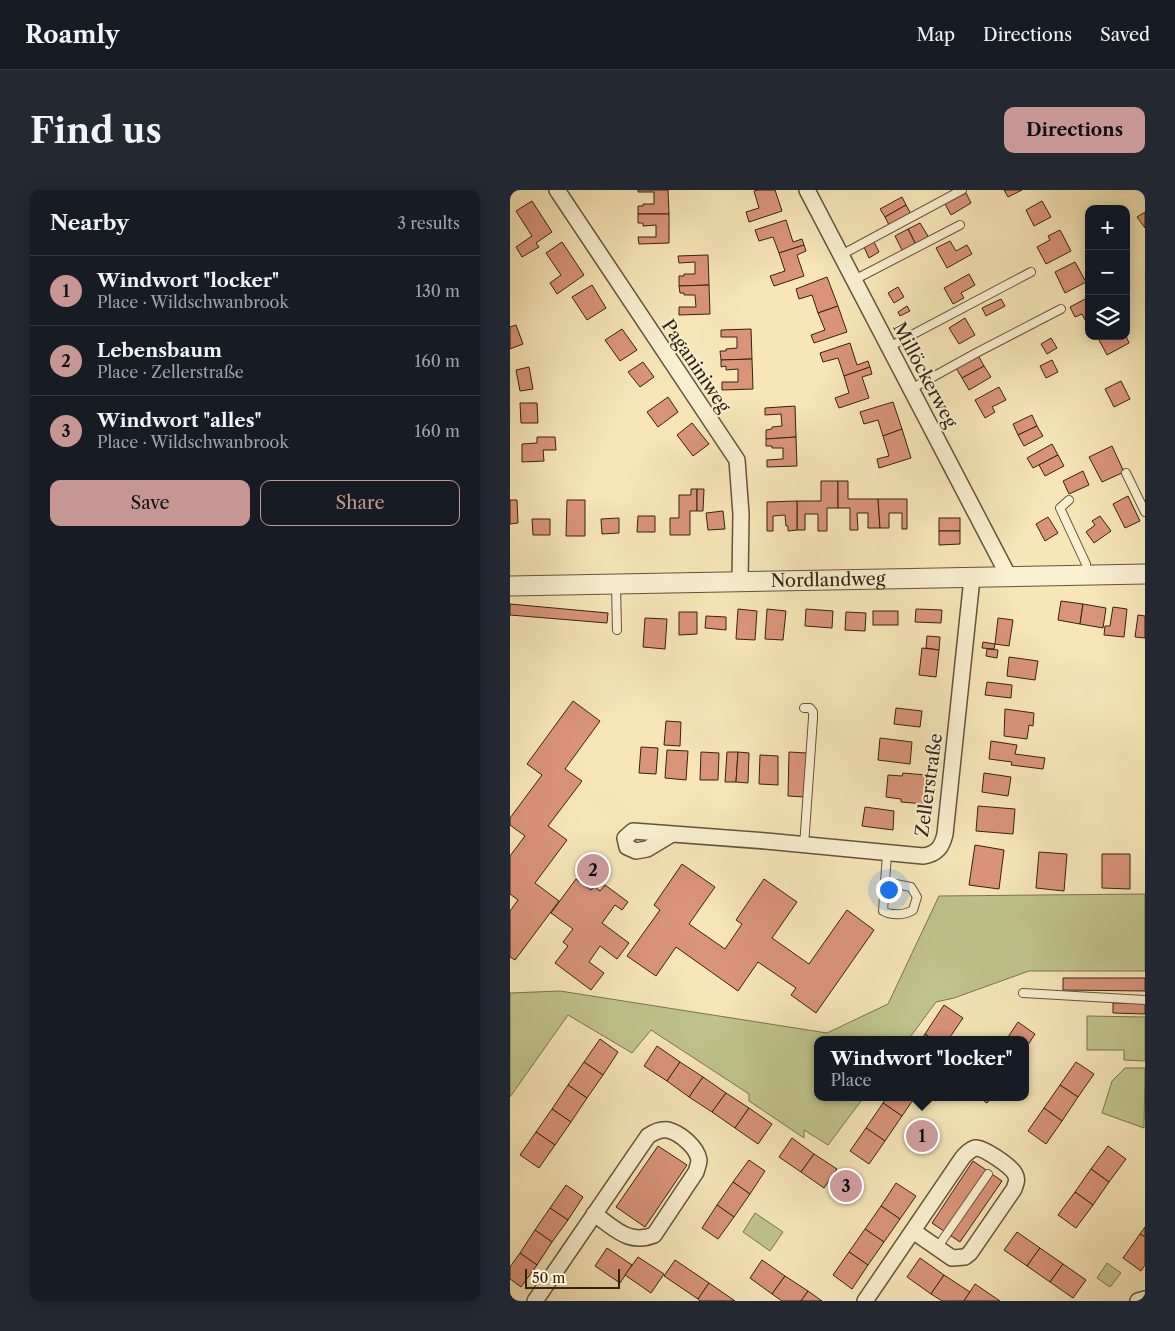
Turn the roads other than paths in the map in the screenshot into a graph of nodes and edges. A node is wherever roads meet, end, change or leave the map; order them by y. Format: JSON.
{"nodes":[{"id":1,"x":557,"y":190,"type":"edge"},
{"id":2,"x":807,"y":190,"type":"edge"},
{"id":3,"x":962,"y":190,"type":"edge"},
{"id":4,"x":960,"y":225,"type":"dead end"},
{"id":5,"x":841,"y":255,"type":"junction"},
{"id":6,"x":1031,"y":272,"type":"dead end"},
{"id":7,"x":854,"y":280,"type":"junction"},
{"id":8,"x":1061,"y":309,"type":"dead end"},
{"id":9,"x":889,"y":347,"type":"junction"},
{"id":10,"x":911,"y":389,"type":"junction"},
{"id":11,"x":1126,"y":473,"type":"dead end"},
{"id":12,"x":1069,"y":500,"type":"dead end"},
{"id":13,"x":1145,"y":512,"type":"edge"},
{"id":14,"x":1145,"y":574,"type":"edge"},
{"id":15,"x":1086,"y":576,"type":"junction"},
{"id":16,"x":1009,"y":577,"type":"junction"},
{"id":17,"x":972,"y":578,"type":"junction"},
{"id":18,"x":740,"y":582,"type":"junction"},
{"id":19,"x":616,"y":584,"type":"junction"},
{"id":20,"x":510,"y":586,"type":"edge"},
{"id":21,"x":617,"y":630,"type":"dead end"},
{"id":22,"x":804,"y":708,"type":"dead end"},
{"id":23,"x":672,"y":834,"type":"dead end"},
{"id":24,"x":804,"y":846,"type":"junction"},
{"id":25,"x":887,"y":854,"type":"junction"},
{"id":26,"x":885,"y":882,"type":"junction"},
{"id":27,"x":1023,"y":993,"type":"dead end"},
{"id":28,"x":1145,"y":1000,"type":"edge"},
{"id":29,"x":988,"y":1174,"type":"dead end"},
{"id":30,"x":594,"y":1214,"type":"junction"},
{"id":31,"x":912,"y":1231,"type":"junction"},
{"id":32,"x":937,"y":1248,"type":"junction"},
{"id":33,"x":1145,"y":1299,"type":"edge"},
{"id":34,"x":536,"y":1301,"type":"edge"},
{"id":35,"x":865,"y":1301,"type":"edge"},
{"id":36,"x":1138,"y":1301,"type":"edge"}],
"edges":[{"from":1,"to":18,"type":"street","name":"Paganiniweg"},
{"from":2,"to":5,"type":"street","name":"Millöckerweg"},
{"from":3,"to":5,"type":"lane"},
{"from":4,"to":7,"type":"lane"},
{"from":5,"to":7,"type":"street","name":"Millöckerweg"},
{"from":6,"to":9,"type":"lane"},
{"from":7,"to":9,"type":"street","name":"Millöckerweg"},
{"from":8,"to":10,"type":"lane"},
{"from":9,"to":10,"type":"street","name":"Millöckerweg"},
{"from":10,"to":16,"type":"street","name":"Millöckerweg"},
{"from":11,"to":13,"type":"lane"},
{"from":12,"to":15,"type":"lane"},
{"from":14,"to":15,"type":"street","name":"Nordlandweg"},
{"from":15,"to":16,"type":"street","name":"Nordlandweg"},
{"from":16,"to":17,"type":"street","name":"Nordlandweg"},
{"from":17,"to":18,"type":"street","name":"Nordlandweg"},
{"from":17,"to":25,"type":"street","name":"Zellerstraße"},
{"from":18,"to":19,"type":"street","name":"Nordlandweg"},
{"from":19,"to":20,"type":"street","name":"Nordlandweg"},
{"from":19,"to":21,"type":"lane"},
{"from":22,"to":24,"type":"lane"},
{"from":23,"to":24,"type":"street","name":"Zellerstraße"},
{"from":24,"to":25,"type":"street","name":"Zellerstraße"},
{"from":25,"to":26,"type":"lane"},
{"from":26,"to":26,"type":"lane"},
{"from":27,"to":28,"type":"lane"},
{"from":29,"to":32,"type":"lane"},
{"from":30,"to":30,"type":"street"},
{"from":30,"to":34,"type":"street"},
{"from":31,"to":32,"type":"street"},
{"from":31,"to":32,"type":"street"},
{"from":31,"to":35,"type":"street"},
{"from":33,"to":36,"type":"street"}]}
